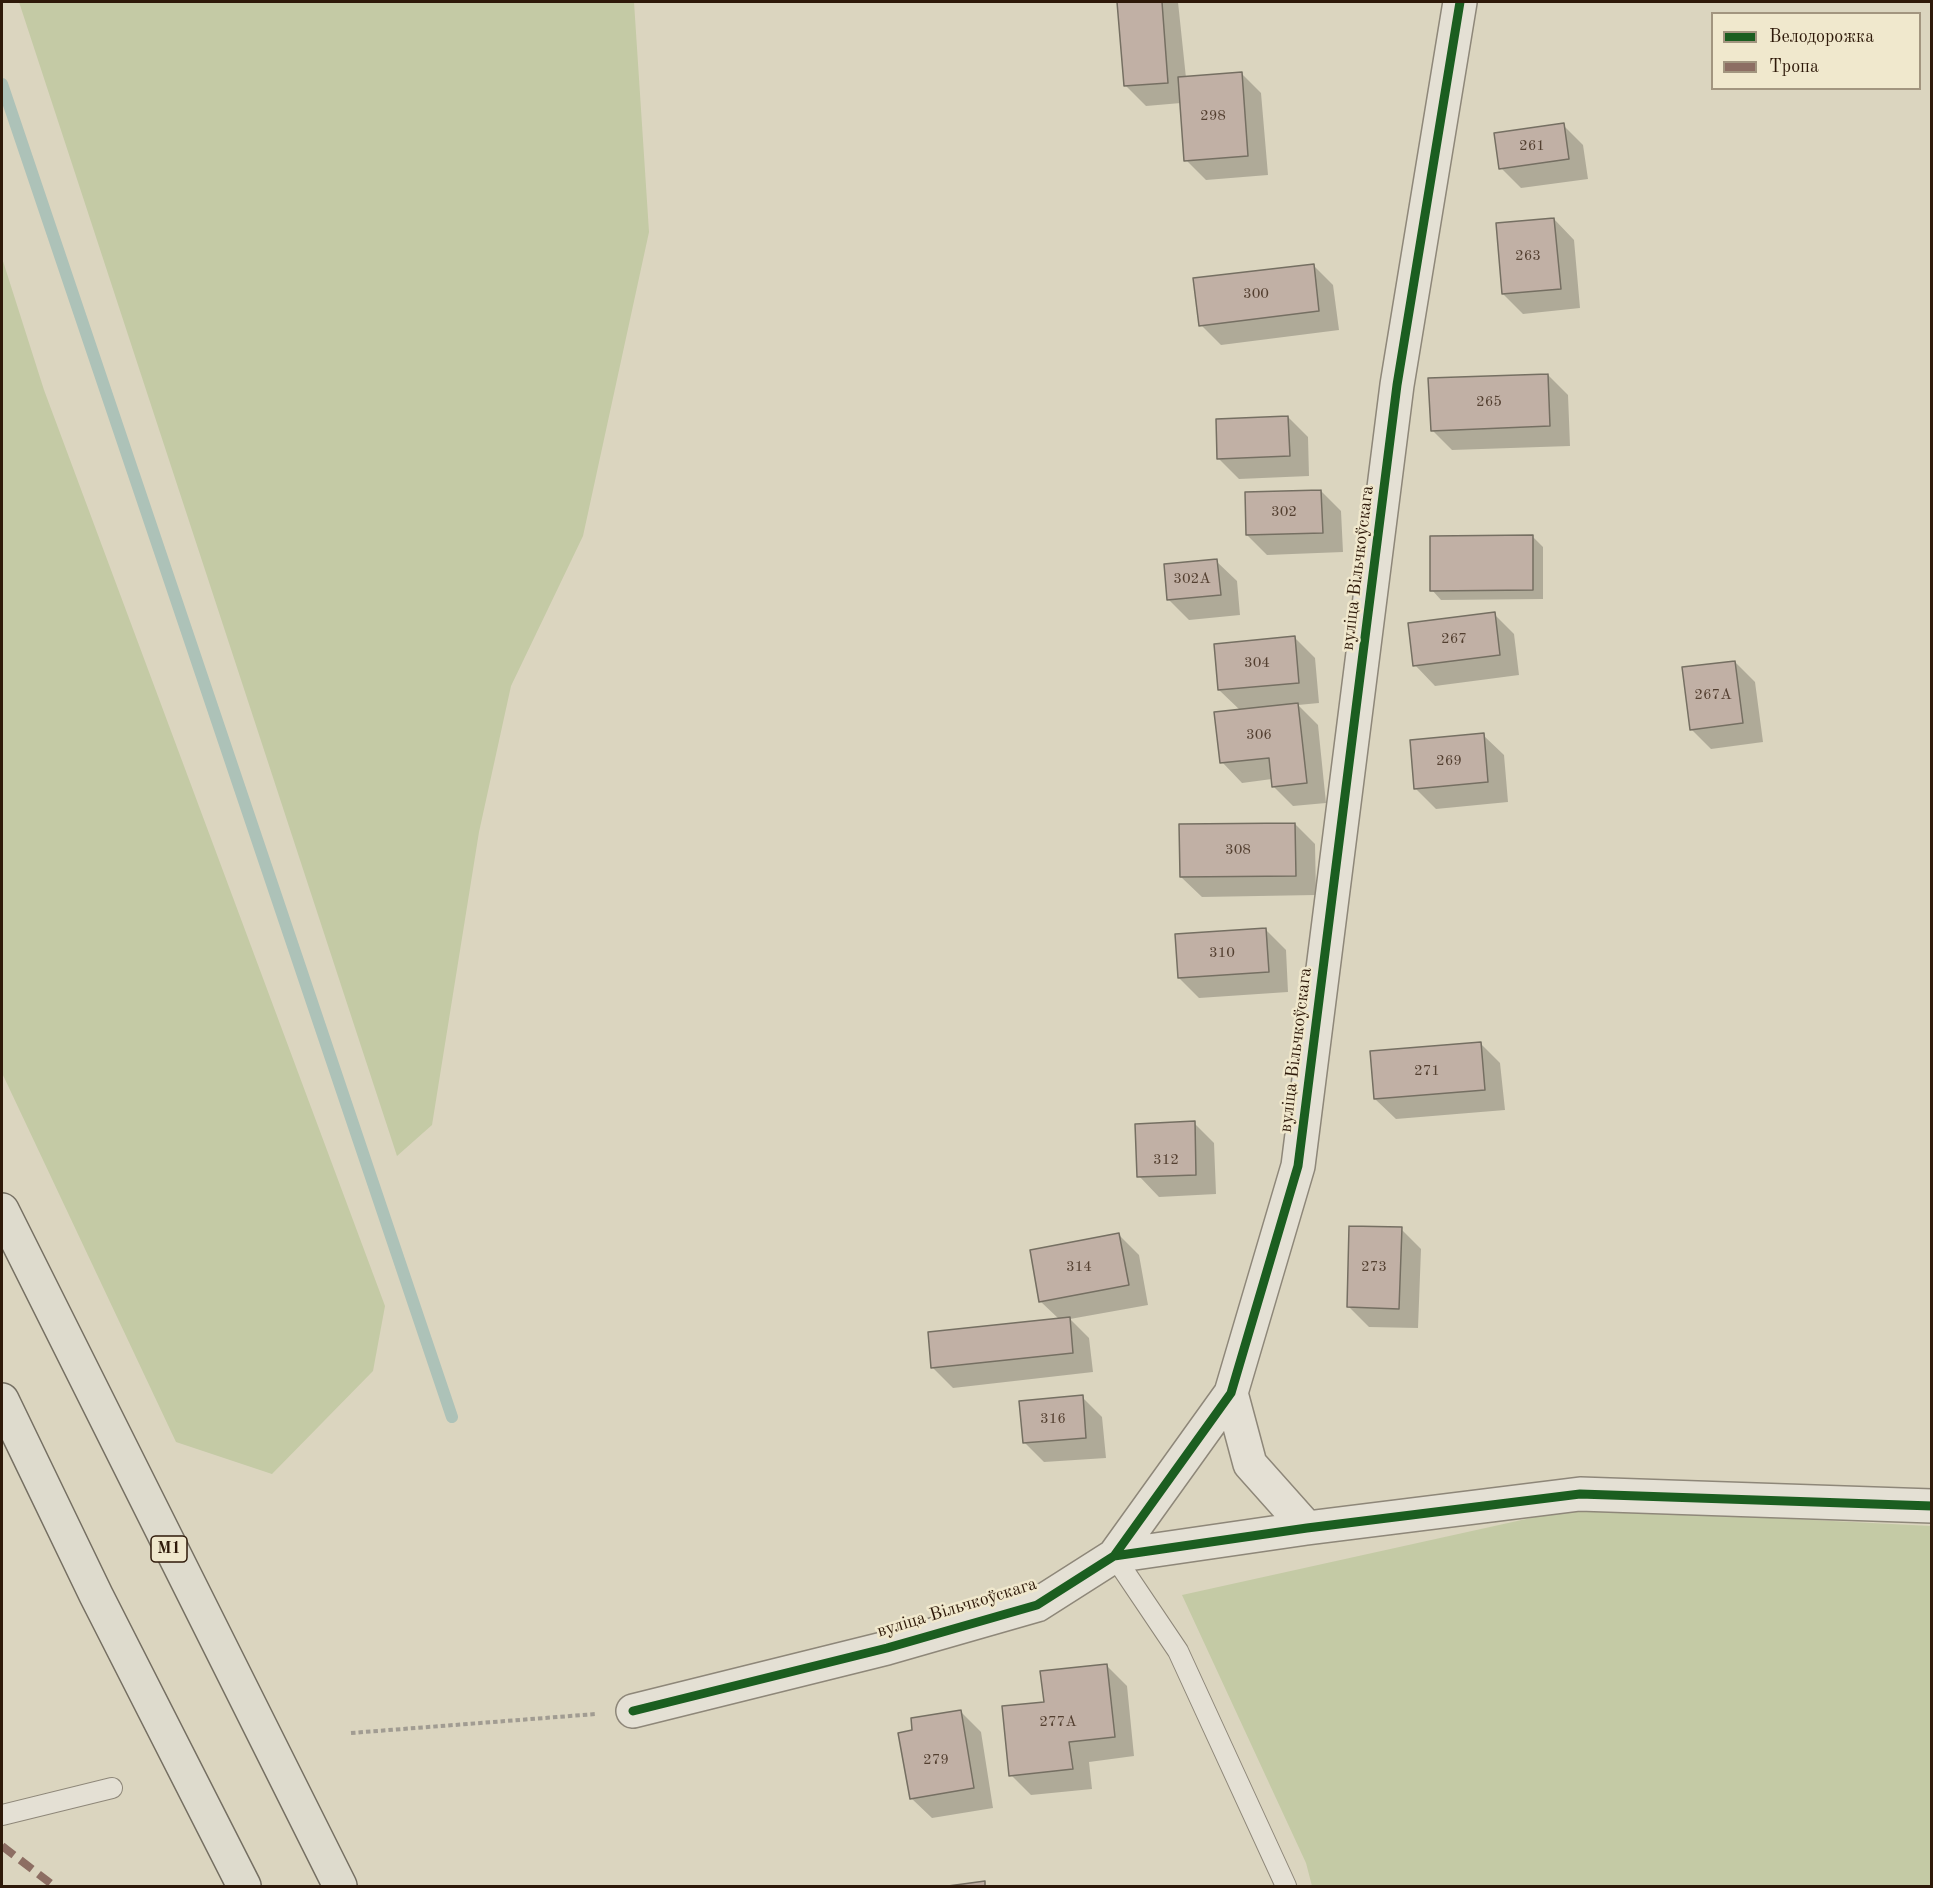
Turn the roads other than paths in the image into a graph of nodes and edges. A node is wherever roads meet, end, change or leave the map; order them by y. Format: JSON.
{"nodes":[{"id":1,"x":1460,"y":2,"type":"edge"},
{"id":2,"x":2,"y":1210,"type":"edge"},
{"id":3,"x":1231,"y":1393,"type":"junction"},
{"id":4,"x":2,"y":1400,"type":"edge"},
{"id":5,"x":1932,"y":1506,"type":"edge"},
{"id":6,"x":1307,"y":1527,"type":"junction"},
{"id":7,"x":1114,"y":1556,"type":"junction"},
{"id":8,"x":633,"y":1711,"type":"road end"},
{"id":9,"x":112,"y":1788,"type":"dead end"},
{"id":10,"x":2,"y":1815,"type":"edge"},
{"id":11,"x":244,"y":1887,"type":"edge"},
{"id":12,"x":340,"y":1887,"type":"edge"},
{"id":13,"x":1286,"y":1887,"type":"edge"}],
"edges":[{"from":1,"to":3,"type":"street","name":"вуліца Вільчкоўскага"},
{"from":2,"to":12,"type":"highway","number":"М1"},
{"from":3,"to":6,"type":"street"},
{"from":3,"to":7,"type":"street","name":"вуліца Вільчкоўскага"},
{"from":4,"to":11,"type":"highway"},
{"from":5,"to":6,"type":"street"},
{"from":6,"to":7,"type":"street"},
{"from":7,"to":8,"type":"street","name":"вуліца Вільчкоўскага"},
{"from":7,"to":13,"type":"lane"},
{"from":9,"to":10,"type":"lane"}]}
